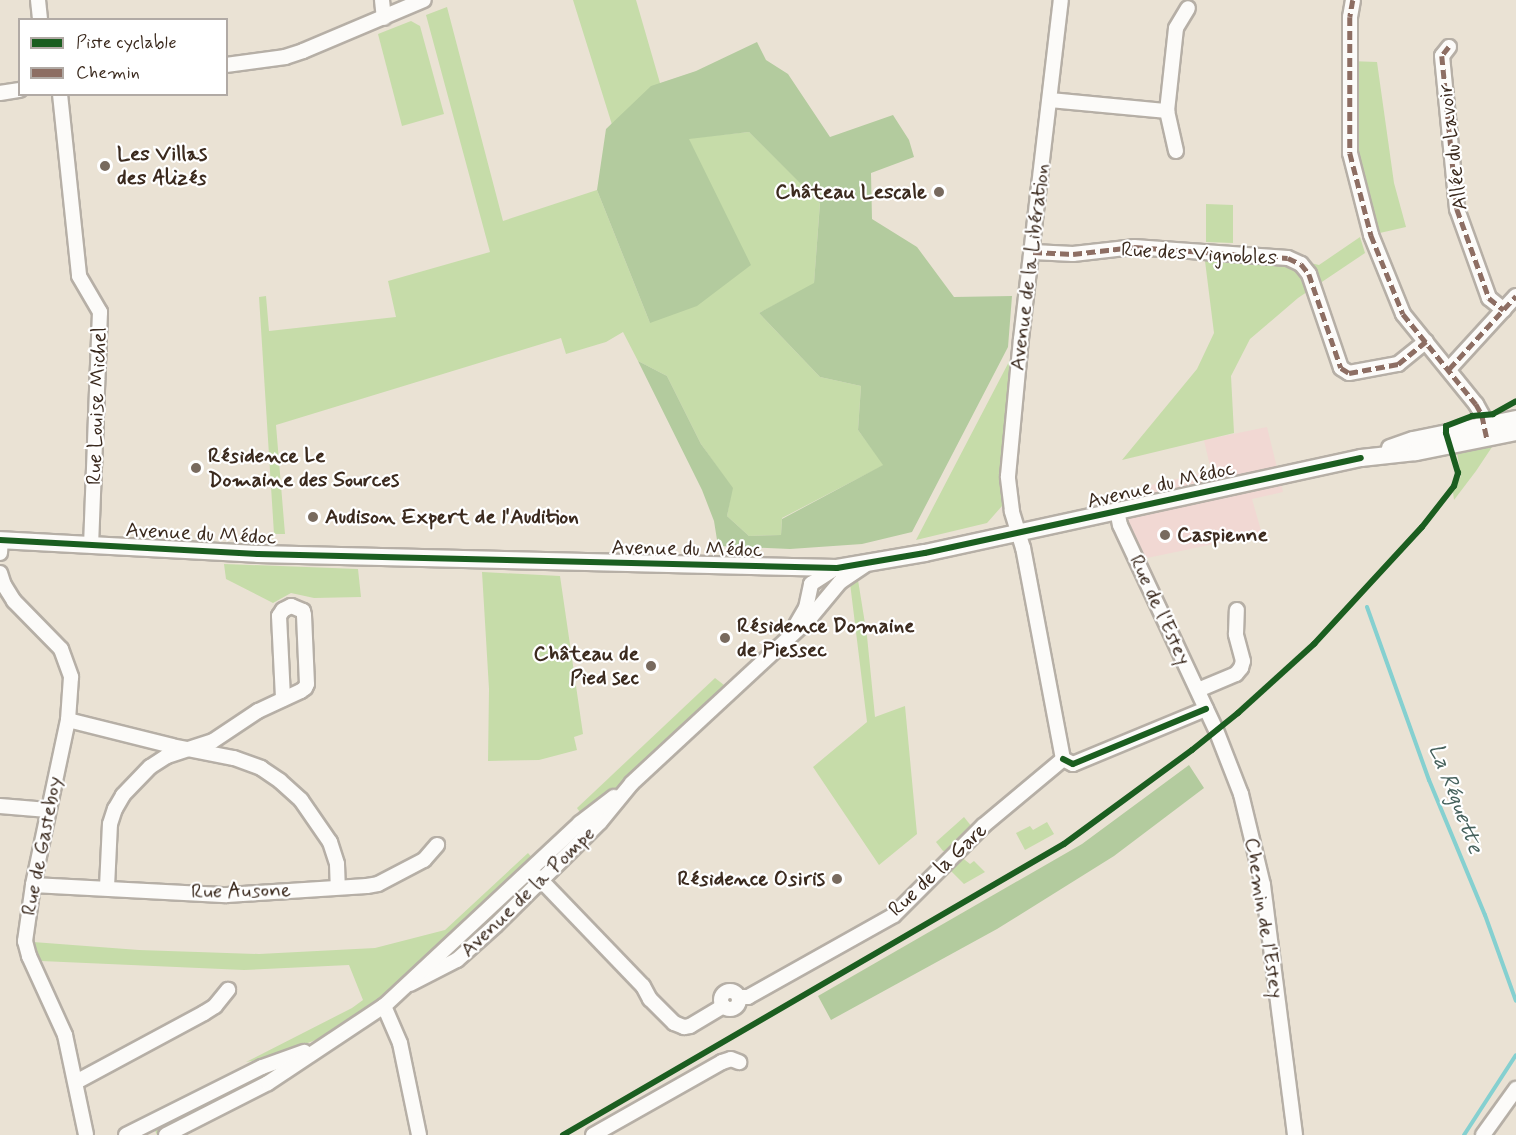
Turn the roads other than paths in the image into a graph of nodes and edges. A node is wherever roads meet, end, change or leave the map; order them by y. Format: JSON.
{"nodes":[{"id":1,"x":38,"y":0,"type":"edge"},
{"id":2,"x":382,"y":0,"type":"edge"},
{"id":3,"x":424,"y":0,"type":"edge"},
{"id":4,"x":1061,"y":0,"type":"edge"},
{"id":5,"x":1353,"y":0,"type":"edge"},
{"id":6,"x":1188,"y":8,"type":"dead end"},
{"id":7,"x":40,"y":18,"type":"edge"},
{"id":8,"x":384,"y":18,"type":"junction"},
{"id":9,"x":1449,"y":47,"type":"dead end"},
{"id":10,"x":228,"y":65,"type":"edge"},
{"id":11,"x":18,"y":90,"type":"edge"},
{"id":12,"x":0,"y":93,"type":"edge"},
{"id":13,"x":60,"y":96,"type":"edge"},
{"id":14,"x":1050,"y":100,"type":"junction"},
{"id":15,"x":1167,"y":111,"type":"junction"},
{"id":16,"x":1176,"y":151,"type":"dead end"},
{"id":17,"x":1033,"y":252,"type":"junction"},
{"id":18,"x":1516,"y":296,"type":"edge"},
{"id":19,"x":1504,"y":310,"type":"junction"},
{"id":20,"x":1426,"y":341,"type":"junction"},
{"id":21,"x":1449,"y":369,"type":"junction"},
{"id":22,"x":1514,"y":429,"type":"edge"},
{"id":23,"x":1486,"y":432,"type":"junction"},
{"id":24,"x":1117,"y":510,"type":"junction"},
{"id":25,"x":1018,"y":533,"type":"junction"},
{"id":26,"x":0,"y":544,"type":"edge"},
{"id":27,"x":91,"y":545,"type":"junction"},
{"id":28,"x":866,"y":565,"type":"junction"},
{"id":29,"x":789,"y":568,"type":"junction"},
{"id":30,"x":837,"y":568,"type":"junction"},
{"id":31,"x":0,"y":573,"type":"edge"},
{"id":32,"x":811,"y":584,"type":"junction"},
{"id":33,"x":1237,"y":610,"type":"dead end"},
{"id":34,"x":792,"y":632,"type":"junction"},
{"id":35,"x":1197,"y":690,"type":"junction"},
{"id":36,"x":283,"y":699,"type":"junction"},
{"id":37,"x":1206,"y":709,"type":"junction"},
{"id":38,"x":68,"y":720,"type":"junction"},
{"id":39,"x":190,"y":750,"type":"junction"},
{"id":40,"x":1064,"y":759,"type":"junction"},
{"id":41,"x":632,"y":783,"type":"junction"},
{"id":42,"x":0,"y":806,"type":"edge"},
{"id":43,"x":48,"y":810,"type":"junction"},
{"id":44,"x":436,"y":844,"type":"dead end"},
{"id":45,"x":530,"y":869,"type":"junction"},
{"id":46,"x":542,"y":882,"type":"junction"},
{"id":47,"x":33,"y":885,"type":"junction"},
{"id":48,"x":107,"y":887,"type":"junction"},
{"id":49,"x":338,"y":887,"type":"junction"},
{"id":50,"x":410,"y":984,"type":"junction"},
{"id":51,"x":228,"y":990,"type":"dead end"},
{"id":52,"x":384,"y":1006,"type":"junction"},
{"id":53,"x":322,"y":1045,"type":"junction"},
{"id":54,"x":739,"y":1062,"type":"dead end"},
{"id":55,"x":76,"y":1082,"type":"junction"},
{"id":56,"x":1516,"y":1089,"type":"edge"},
{"id":57,"x":86,"y":1135,"type":"edge"},
{"id":58,"x":126,"y":1135,"type":"edge"},
{"id":59,"x":166,"y":1135,"type":"edge"},
{"id":60,"x":419,"y":1135,"type":"edge"},
{"id":61,"x":593,"y":1135,"type":"edge"},
{"id":62,"x":1295,"y":1135,"type":"edge"},
{"id":63,"x":1483,"y":1135,"type":"edge"}],
"edges":[{"from":1,"to":7,"type":"street"},
{"from":2,"to":8,"type":"street"},
{"from":3,"to":8,"type":"street"},
{"from":4,"to":14,"type":"street","name":"Avenue de la Libération"},
{"from":5,"to":20,"type":"street"},
{"from":6,"to":15,"type":"street"},
{"from":8,"to":10,"type":"street"},
{"from":9,"to":19,"type":"street","name":"Allée du Lavoir"},
{"from":11,"to":12,"type":"street"},
{"from":13,"to":27,"type":"street","name":"Rue Louise Michel"},
{"from":14,"to":15,"type":"street"},
{"from":14,"to":17,"type":"street","name":"Avenue de la Libération"},
{"from":15,"to":16,"type":"street"},
{"from":17,"to":20,"type":"street","name":"Rue des Vignobles"},
{"from":17,"to":25,"type":"street","name":"Avenue de la Libération"},
{"from":18,"to":19,"type":"street"},
{"from":19,"to":21,"type":"street"},
{"from":20,"to":21,"type":"street"},
{"from":21,"to":23,"type":"street"},
{"from":22,"to":23,"type":"main road","name":"Avenue du Médoc"},
{"from":23,"to":24,"type":"main road","name":"Avenue du Médoc"},
{"from":24,"to":25,"type":"main road","name":"Avenue du Médoc"},
{"from":24,"to":35,"type":"street","name":"Rue de l'Estey"},
{"from":25,"to":28,"type":"main road","name":"Avenue du Médoc"},
{"from":25,"to":40,"type":"street"},
{"from":26,"to":27,"type":"main road","name":"Avenue du Médoc"},
{"from":27,"to":29,"type":"main road","name":"Avenue du Médoc"},
{"from":28,"to":30,"type":"main road","name":"Avenue du Médoc"},
{"from":28,"to":34,"type":"street","name":"Avenue de la Pompe"},
{"from":29,"to":30,"type":"main road","name":"Avenue du Médoc"},
{"from":29,"to":32,"type":"street"},
{"from":30,"to":32,"type":"street"},
{"from":31,"to":38,"type":"street","name":"Rue de Gasteboy"},
{"from":32,"to":34,"type":"street","name":"Avenue de la Pompe"},
{"from":33,"to":35,"type":"street"},
{"from":34,"to":41,"type":"street","name":"Avenue de la Pompe"},
{"from":35,"to":37,"type":"street","name":"Rue de l'Estey"},
{"from":36,"to":36,"type":"street"},
{"from":36,"to":39,"type":"street"},
{"from":37,"to":40,"type":"street"},
{"from":37,"to":62,"type":"street","name":"Chemin de l'Estey"},
{"from":38,"to":39,"type":"street"},
{"from":38,"to":43,"type":"street","name":"Rue de Gasteboy"},
{"from":39,"to":48,"type":"street"},
{"from":39,"to":49,"type":"street"},
{"from":40,"to":46,"type":"street","name":"Rue de la Gare"},
{"from":41,"to":45,"type":"street","name":"Avenue de la Pompe"},
{"from":41,"to":46,"type":"street","name":"Avenue de la Pompe"},
{"from":42,"to":43,"type":"street"},
{"from":43,"to":47,"type":"street","name":"Rue de Gasteboy"},
{"from":44,"to":49,"type":"street","name":"Rue Ausone"},
{"from":45,"to":46,"type":"street"},
{"from":45,"to":50,"type":"street","name":"Avenue de la Pompe"},
{"from":46,"to":50,"type":"street","name":"Avenue de la Pompe"},
{"from":47,"to":48,"type":"street","name":"Rue Ausone"},
{"from":47,"to":55,"type":"street","name":"Rue de Gasteboy"},
{"from":48,"to":49,"type":"street","name":"Rue Ausone"},
{"from":50,"to":52,"type":"street","name":"Avenue de la Pompe"},
{"from":51,"to":55,"type":"street"},
{"from":52,"to":53,"type":"street","name":"Avenue de la Pompe"},
{"from":52,"to":60,"type":"street"},
{"from":53,"to":58,"type":"street","name":"Avenue de la Pompe"},
{"from":53,"to":59,"type":"street","name":"Avenue de la Pompe"},
{"from":54,"to":61,"type":"street"},
{"from":55,"to":57,"type":"street","name":"Rue de Gasteboy"},
{"from":56,"to":63,"type":"street"}]}
